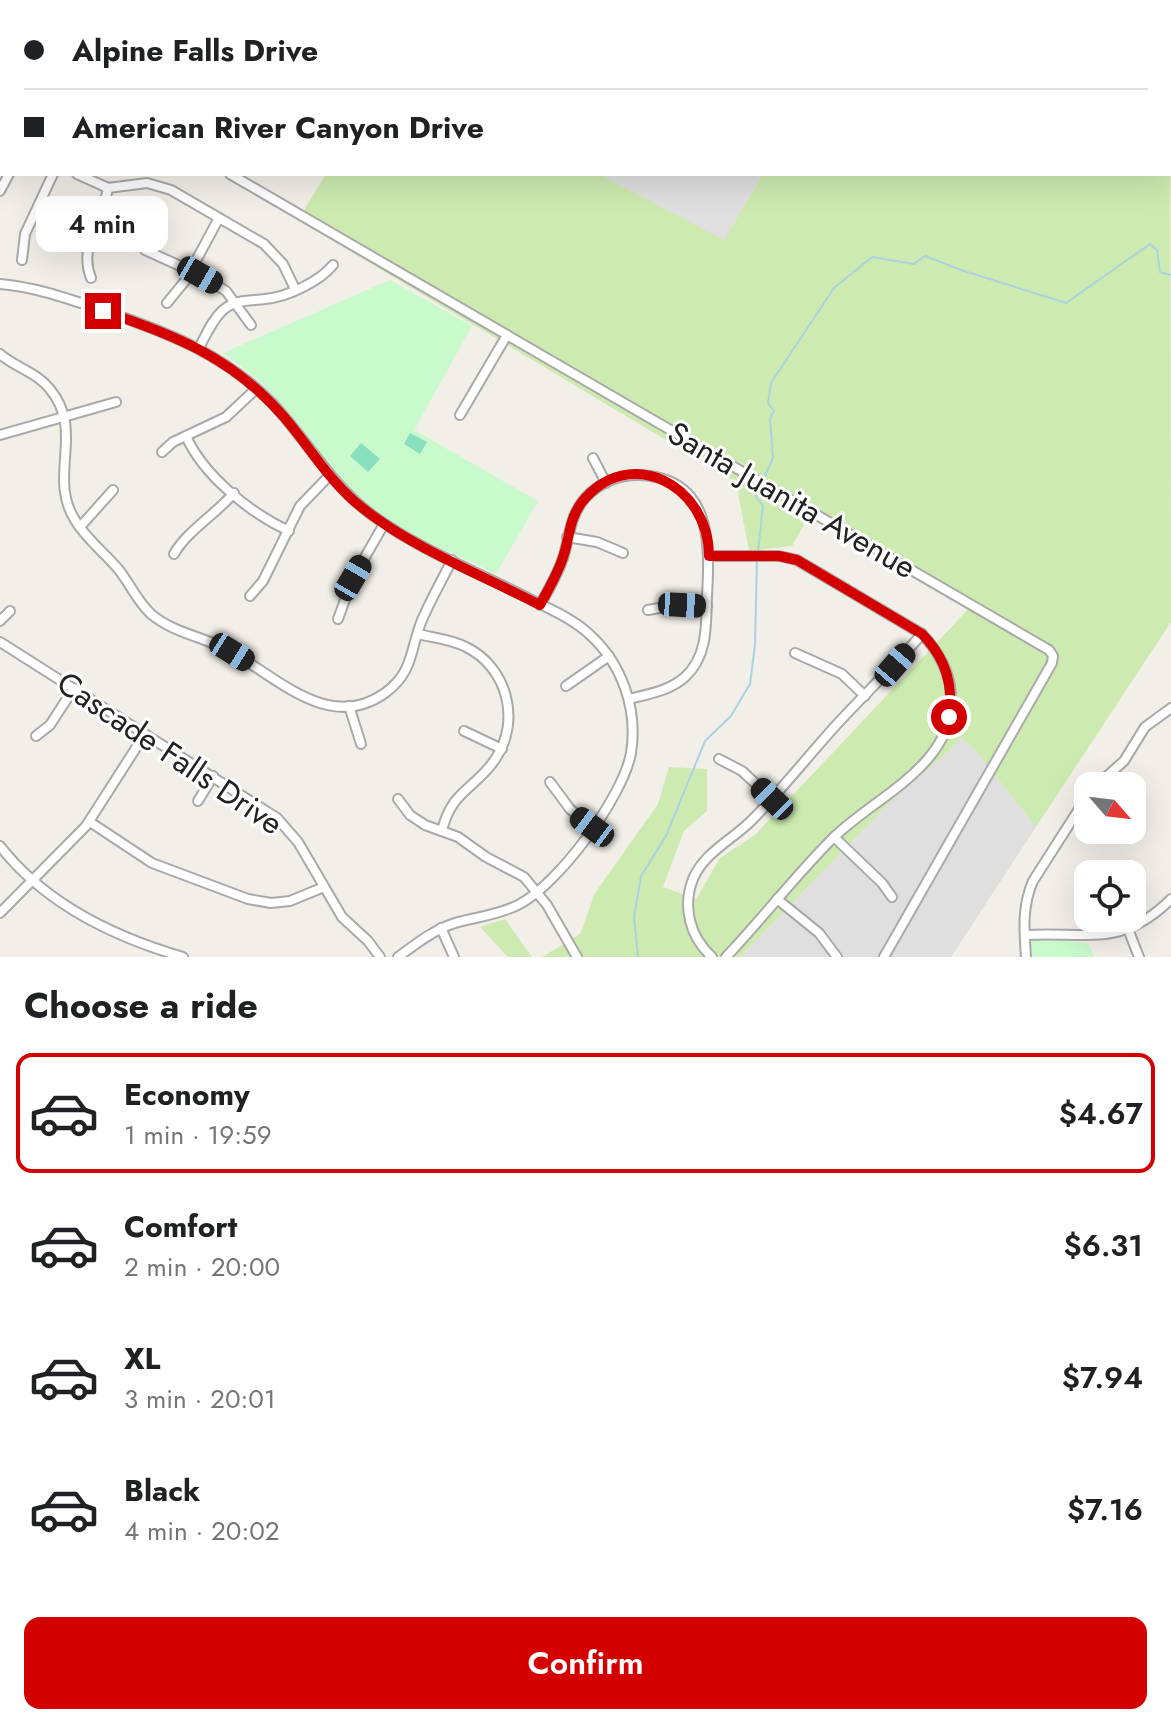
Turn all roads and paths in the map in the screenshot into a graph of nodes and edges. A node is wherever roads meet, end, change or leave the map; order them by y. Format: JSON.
{"nodes":[{"id":1,"x":52,"y":176,"type":"edge"},
{"id":2,"x":81,"y":176,"type":"edge"},
{"id":3,"x":233,"y":176,"type":"edge"},
{"id":4,"x":147,"y":179,"type":"edge"},
{"id":5,"x":108,"y":188,"type":"junction"},
{"id":6,"x":219,"y":218,"type":"junction"},
{"id":7,"x":145,"y":250,"type":"dead end"},
{"id":8,"x":22,"y":260,"type":"dead end"},
{"id":9,"x":333,"y":265,"type":"dead end"},
{"id":10,"x":190,"y":271,"type":"junction"},
{"id":11,"x":91,"y":278,"type":"dead end"},
{"id":12,"x":0,"y":284,"type":"edge"},
{"id":13,"x":295,"y":289,"type":"junction"},
{"id":14,"x":167,"y":303,"type":"dead end"},
{"id":15,"x":235,"y":303,"type":"junction"},
{"id":16,"x":251,"y":325,"type":"dead end"},
{"id":17,"x":507,"y":335,"type":"junction"},
{"id":18,"x":199,"y":348,"type":"junction"},
{"id":19,"x":0,"y":354,"type":"edge"},
{"id":20,"x":256,"y":389,"type":"junction"},
{"id":21,"x":116,"y":402,"type":"dead end"},
{"id":22,"x":64,"y":415,"type":"junction"},
{"id":23,"x":460,"y":415,"type":"dead end"},
{"id":24,"x":0,"y":435,"type":"edge"},
{"id":25,"x":186,"y":436,"type":"junction"},
{"id":26,"x":162,"y":452,"type":"dead end"},
{"id":27,"x":593,"y":458,"type":"dead end"},
{"id":28,"x":329,"y":476,"type":"junction"},
{"id":29,"x":606,"y":483,"type":"junction"},
{"id":30,"x":113,"y":490,"type":"dead end"},
{"id":31,"x":234,"y":493,"type":"junction"},
{"id":32,"x":384,"y":524,"type":"junction"},
{"id":33,"x":80,"y":527,"type":"junction"},
{"id":34,"x":289,"y":531,"type":"junction"},
{"id":35,"x":567,"y":537,"type":"junction"},
{"id":36,"x":623,"y":553,"type":"dead end"},
{"id":37,"x":174,"y":554,"type":"dead end"},
{"id":38,"x":709,"y":556,"type":"junction"},
{"id":39,"x":452,"y":560,"type":"junction"},
{"id":40,"x":250,"y":596,"type":"dead end"},
{"id":41,"x":540,"y":605,"type":"junction"},
{"id":42,"x":707,"y":606,"type":"junction"},
{"id":43,"x":648,"y":610,"type":"dead end"},
{"id":44,"x":10,"y":611,"type":"dead end"},
{"id":45,"x":338,"y":619,"type":"dead end"},
{"id":46,"x":0,"y":621,"type":"edge"},
{"id":47,"x":418,"y":634,"type":"junction"},
{"id":48,"x":922,"y":634,"type":"junction"},
{"id":49,"x":0,"y":642,"type":"edge"},
{"id":50,"x":795,"y":653,"type":"dead end"},
{"id":51,"x":609,"y":656,"type":"junction"},
{"id":52,"x":566,"y":686,"type":"dead end"},
{"id":53,"x":74,"y":688,"type":"junction"},
{"id":54,"x":865,"y":696,"type":"junction"},
{"id":55,"x":629,"y":699,"type":"junction"},
{"id":56,"x":349,"y":706,"type":"junction"},
{"id":57,"x":1171,"y":708,"type":"edge"},
{"id":58,"x":464,"y":731,"type":"dead end"},
{"id":59,"x":145,"y":734,"type":"junction"},
{"id":60,"x":36,"y":736,"type":"dead end"},
{"id":61,"x":361,"y":744,"type":"dead end"},
{"id":62,"x":502,"y":749,"type":"junction"},
{"id":63,"x":719,"y":759,"type":"dead end"},
{"id":64,"x":1112,"y":772,"type":"edge"},
{"id":65,"x":213,"y":776,"type":"junction"},
{"id":66,"x":550,"y":782,"type":"dead end"},
{"id":67,"x":398,"y":799,"type":"dead end"},
{"id":68,"x":772,"y":799,"type":"junction"},
{"id":69,"x":198,"y":801,"type":"dead end"},
{"id":70,"x":1074,"y":817,"type":"edge"},
{"id":71,"x":90,"y":822,"type":"junction"},
{"id":72,"x":592,"y":827,"type":"junction"},
{"id":73,"x":442,"y":831,"type":"junction"},
{"id":74,"x":834,"y":837,"type":"junction"},
{"id":75,"x":0,"y":846,"type":"edge"},
{"id":76,"x":33,"y":881,"type":"junction"},
{"id":77,"x":324,"y":887,"type":"junction"},
{"id":78,"x":538,"y":892,"type":"junction"},
{"id":79,"x":892,"y":897,"type":"dead end"},
{"id":80,"x":777,"y":899,"type":"junction"},
{"id":81,"x":1171,"y":899,"type":"edge"},
{"id":82,"x":0,"y":913,"type":"edge"},
{"id":83,"x":1146,"y":919,"type":"edge"},
{"id":84,"x":441,"y":928,"type":"junction"},
{"id":85,"x":1115,"y":932,"type":"edge"},
{"id":86,"x":1129,"y":932,"type":"edge"},
{"id":87,"x":1025,"y":935,"type":"junction"},
{"id":88,"x":183,"y":957,"type":"edge"},
{"id":89,"x":380,"y":957,"type":"edge"},
{"id":90,"x":398,"y":957,"type":"edge"},
{"id":91,"x":454,"y":957,"type":"edge"},
{"id":92,"x":577,"y":957,"type":"edge"},
{"id":93,"x":712,"y":957,"type":"edge"},
{"id":94,"x":726,"y":957,"type":"edge"},
{"id":95,"x":837,"y":957,"type":"edge"},
{"id":96,"x":884,"y":957,"type":"edge"},
{"id":97,"x":1026,"y":957,"type":"edge"},
{"id":98,"x":1139,"y":957,"type":"edge"}],
"edges":[{"from":1,"to":8,"type":"street"},
{"from":2,"to":5,"type":"street"},
{"from":3,"to":17,"type":"street","name":"Santa Juanita Avenue"},
{"from":4,"to":5,"type":"street"},
{"from":4,"to":6,"type":"street"},
{"from":5,"to":11,"type":"street"},
{"from":6,"to":10,"type":"street"},
{"from":6,"to":13,"type":"street"},
{"from":7,"to":10,"type":"street"},
{"from":9,"to":13,"type":"street"},
{"from":10,"to":14,"type":"street"},
{"from":10,"to":15,"type":"street"},
{"from":12,"to":18,"type":"street"},
{"from":13,"to":15,"type":"street"},
{"from":15,"to":16,"type":"street"},
{"from":15,"to":18,"type":"street"},
{"from":17,"to":23,"type":"street"},
{"from":17,"to":96,"type":"street","name":"Santa Juanita Avenue"},
{"from":18,"to":20,"type":"street"},
{"from":19,"to":22,"type":"street"},
{"from":20,"to":25,"type":"street"},
{"from":20,"to":28,"type":"street"},
{"from":21,"to":22,"type":"street"},
{"from":22,"to":24,"type":"street"},
{"from":22,"to":33,"type":"street"},
{"from":25,"to":26,"type":"street"},
{"from":25,"to":31,"type":"street"},
{"from":27,"to":29,"type":"street"},
{"from":28,"to":32,"type":"street"},
{"from":28,"to":34,"type":"street"},
{"from":29,"to":35,"type":"street"},
{"from":29,"to":38,"type":"street"},
{"from":30,"to":33,"type":"street"},
{"from":31,"to":34,"type":"street"},
{"from":31,"to":37,"type":"street"},
{"from":32,"to":39,"type":"street"},
{"from":32,"to":45,"type":"street"},
{"from":33,"to":56,"type":"street"},
{"from":34,"to":40,"type":"street"},
{"from":35,"to":36,"type":"street"},
{"from":35,"to":41,"type":"street"},
{"from":38,"to":42,"type":"street"},
{"from":38,"to":48,"type":"street"},
{"from":39,"to":41,"type":"street"},
{"from":39,"to":47,"type":"street"},
{"from":41,"to":51,"type":"street"},
{"from":42,"to":43,"type":"street"},
{"from":42,"to":55,"type":"street"},
{"from":44,"to":46,"type":"street"},
{"from":47,"to":56,"type":"street"},
{"from":47,"to":62,"type":"street"},
{"from":48,"to":54,"type":"street"},
{"from":48,"to":74,"type":"street"},
{"from":49,"to":53,"type":"street","name":"Cascade Falls Drive"},
{"from":50,"to":54,"type":"street"},
{"from":51,"to":52,"type":"street"},
{"from":51,"to":55,"type":"street"},
{"from":53,"to":59,"type":"street","name":"Cascade Falls Drive"},
{"from":53,"to":60,"type":"street"},
{"from":54,"to":68,"type":"street"},
{"from":55,"to":72,"type":"street"},
{"from":56,"to":61,"type":"street"},
{"from":57,"to":64,"type":"street"},
{"from":58,"to":62,"type":"street"},
{"from":59,"to":65,"type":"street","name":"Cascade Falls Drive"},
{"from":59,"to":71,"type":"street"},
{"from":62,"to":73,"type":"street"},
{"from":63,"to":68,"type":"street"},
{"from":65,"to":69,"type":"street"},
{"from":65,"to":77,"type":"street","name":"Cascade Falls Drive"},
{"from":66,"to":72,"type":"street"},
{"from":67,"to":73,"type":"street"},
{"from":68,"to":93,"type":"street"},
{"from":70,"to":87,"type":"street"},
{"from":71,"to":76,"type":"street"},
{"from":71,"to":77,"type":"street"},
{"from":72,"to":78,"type":"street"},
{"from":73,"to":78,"type":"street"},
{"from":74,"to":79,"type":"street"},
{"from":74,"to":80,"type":"street"},
{"from":75,"to":76,"type":"street"},
{"from":76,"to":82,"type":"street"},
{"from":76,"to":88,"type":"street"},
{"from":77,"to":89,"type":"street","name":"Cascade Falls Drive"},
{"from":78,"to":84,"type":"street"},
{"from":78,"to":92,"type":"street"},
{"from":80,"to":94,"type":"street"},
{"from":80,"to":95,"type":"street"},
{"from":81,"to":83,"type":"street"},
{"from":84,"to":90,"type":"street"},
{"from":84,"to":91,"type":"street"},
{"from":85,"to":87,"type":"street"},
{"from":86,"to":98,"type":"street"},
{"from":87,"to":97,"type":"street"}]}
